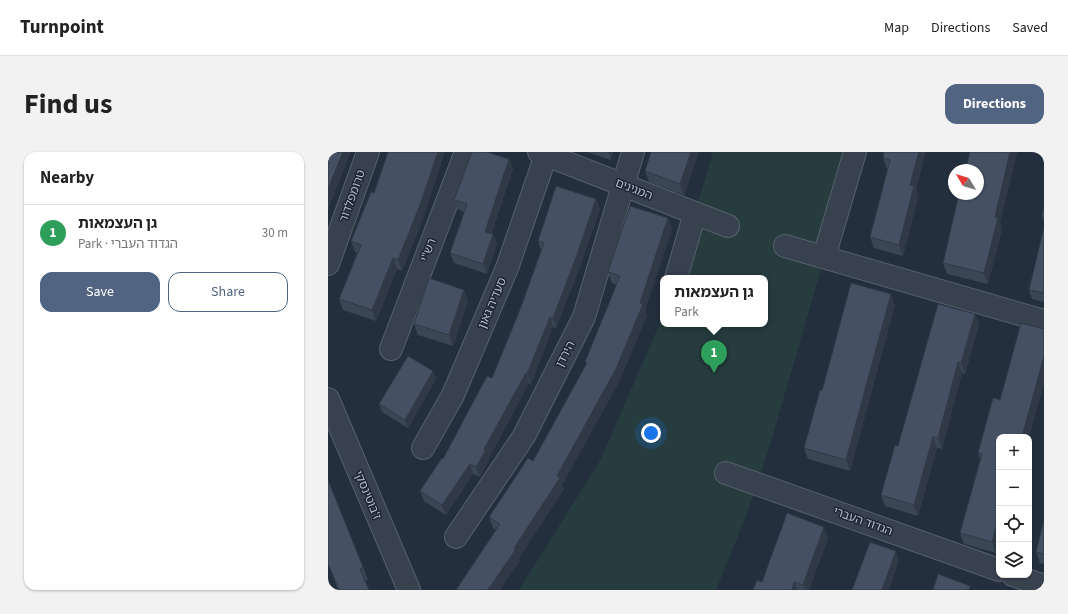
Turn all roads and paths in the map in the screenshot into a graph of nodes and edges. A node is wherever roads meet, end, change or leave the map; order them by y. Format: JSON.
{"nodes":[{"id":1,"x":368,"y":152,"type":"edge"},
{"id":2,"x":466,"y":152,"type":"edge"},
{"id":3,"x":633,"y":152,"type":"edge"},
{"id":4,"x":855,"y":152,"type":"edge"},
{"id":5,"x":544,"y":153,"type":"edge"},
{"id":6,"x":622,"y":185,"type":"junction"},
{"id":7,"x":695,"y":213,"type":"junction"},
{"id":8,"x":728,"y":226,"type":"dead end"},
{"id":9,"x":785,"y":246,"type":"dead end"},
{"id":10,"x":824,"y":257,"type":"junction"},
{"id":11,"x":328,"y":264,"type":"edge"},
{"id":12,"x":677,"y":275,"type":"edge"},
{"id":13,"x":1044,"y":322,"type":"edge"},
{"id":14,"x":391,"y":349,"type":"dead end"},
{"id":15,"x":328,"y":399,"type":"edge"},
{"id":16,"x":422,"y":448,"type":"dead end"},
{"id":17,"x":726,"y":472,"type":"dead end"},
{"id":18,"x":456,"y":537,"type":"dead end"},
{"id":19,"x":996,"y":569,"type":"edge"},
{"id":20,"x":1021,"y":578,"type":"edge"},
{"id":21,"x":1044,"y":586,"type":"edge"},
{"id":22,"x":408,"y":590,"type":"edge"}],
"edges":[{"from":1,"to":11,"type":"street","name":"טרומפלדור"},
{"from":2,"to":14,"type":"street","name":"רש\"י"},
{"from":3,"to":6,"type":"street","name":"הירדן"},
{"from":4,"to":10,"type":"street"},
{"from":5,"to":6,"type":"street","name":"המגינים"},
{"from":5,"to":16,"type":"street","name":"סעדיה גאון"},
{"from":6,"to":7,"type":"street","name":"המגינים"},
{"from":6,"to":18,"type":"street","name":"הירדן"},
{"from":7,"to":8,"type":"street","name":"המגינים"},
{"from":7,"to":12,"type":"street"},
{"from":9,"to":10,"type":"street"},
{"from":10,"to":13,"type":"street"},
{"from":15,"to":22,"type":"street","name":"ז'בוטינסקי"},
{"from":17,"to":19,"type":"street","name":"הגדוד העברי"},
{"from":20,"to":21,"type":"street"}]}
